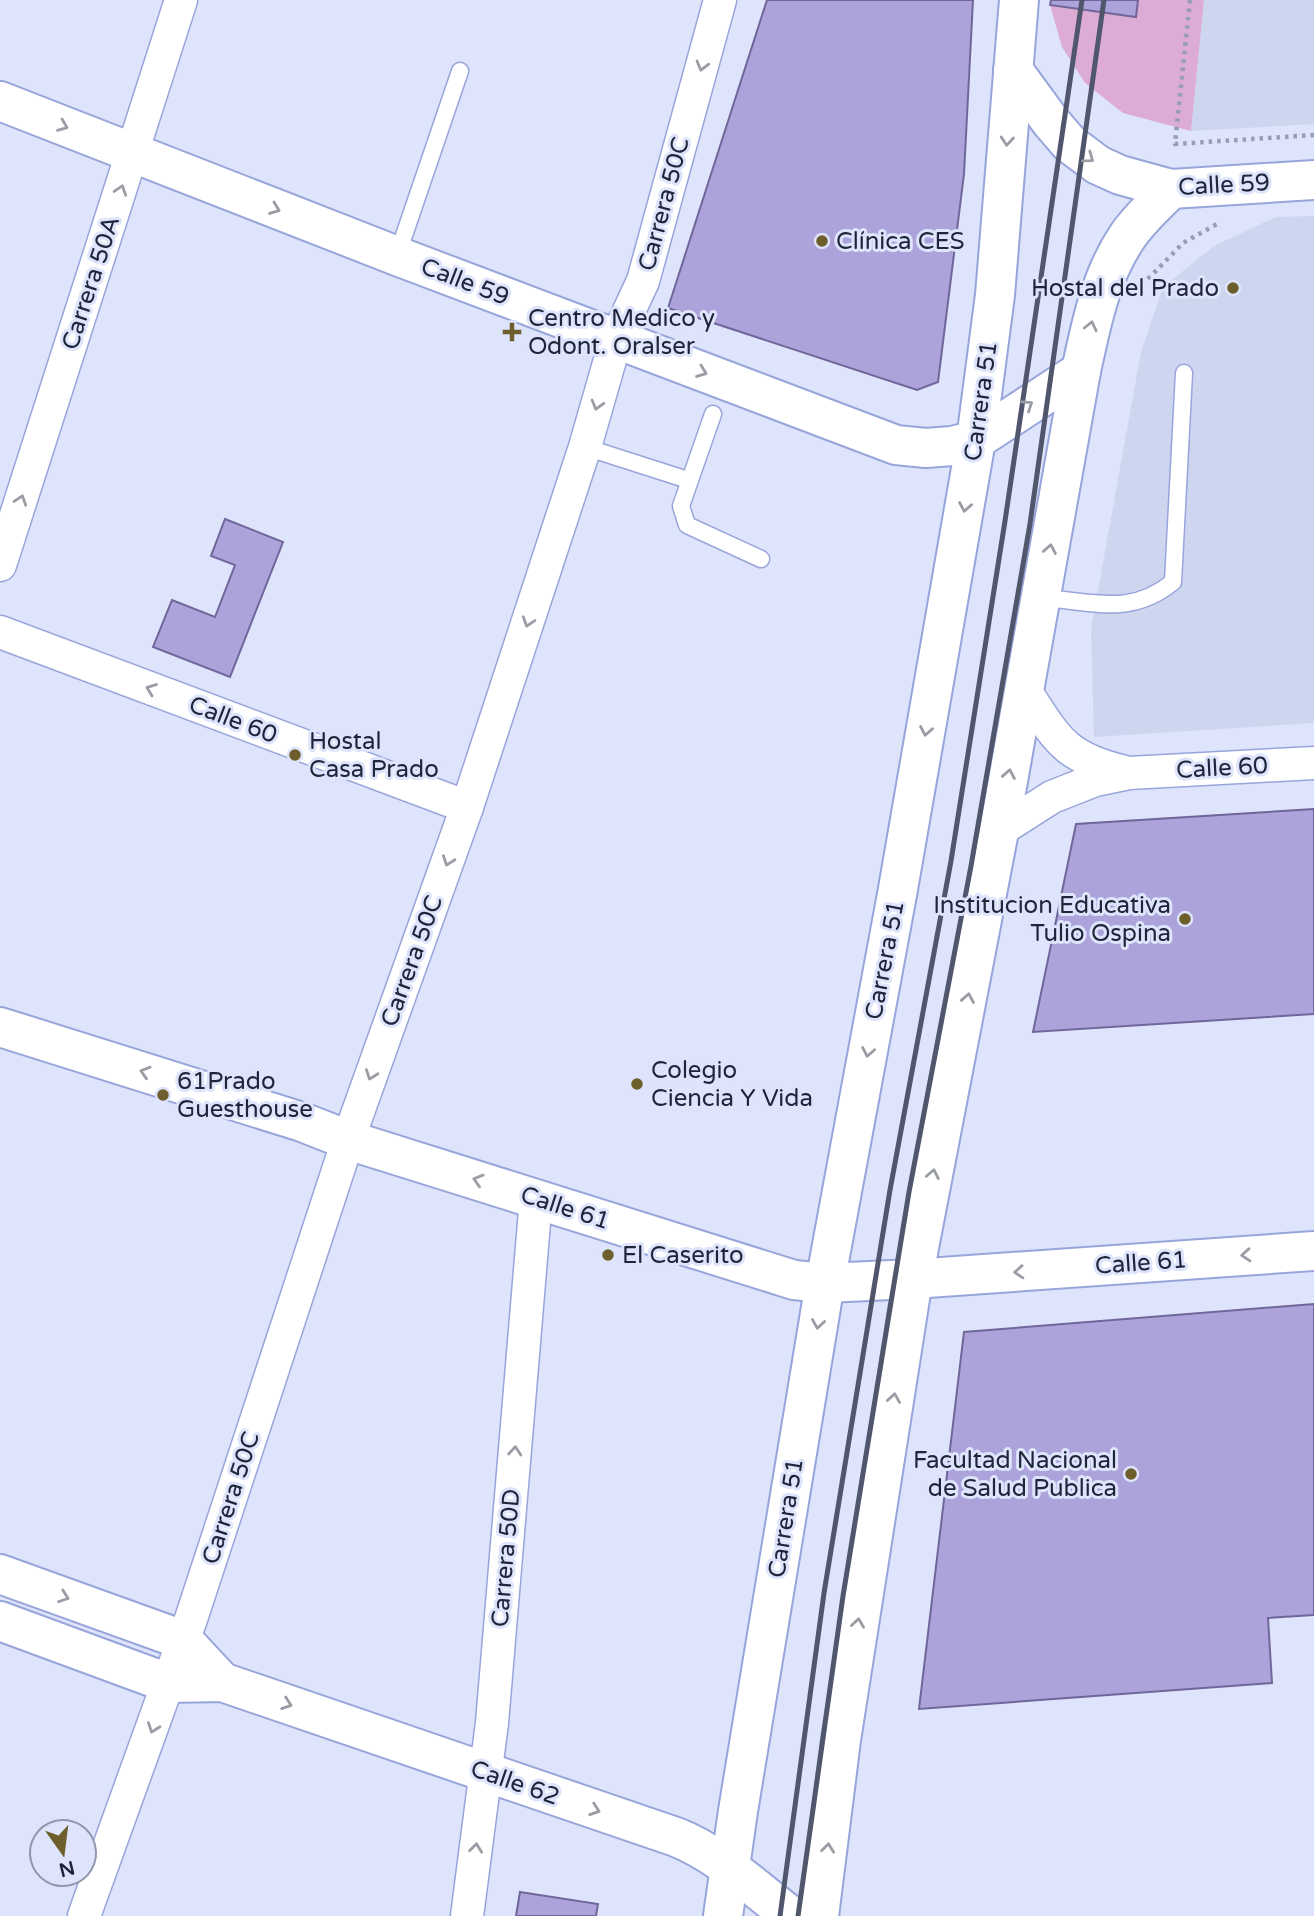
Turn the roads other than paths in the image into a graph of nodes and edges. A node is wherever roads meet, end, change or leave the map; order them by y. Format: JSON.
{"nodes":[{"id":1,"x":181,"y":0,"type":"edge"},
{"id":2,"x":720,"y":0,"type":"edge"},
{"id":3,"x":1019,"y":0,"type":"edge"},
{"id":4,"x":1013,"y":70,"type":"junction"},
{"id":5,"x":460,"y":71,"type":"dead end"},
{"id":6,"x":0,"y":101,"type":"edge"},
{"id":7,"x":132,"y":153,"type":"junction"},
{"id":8,"x":1314,"y":180,"type":"edge"},
{"id":9,"x":1171,"y":189,"type":"junction"},
{"id":10,"x":397,"y":256,"type":"junction"},
{"id":11,"x":615,"y":340,"type":"junction"},
{"id":12,"x":1081,"y":371,"type":"junction"},
{"id":13,"x":1184,"y":373,"type":"dead end"},
{"id":14,"x":713,"y":414,"type":"dead end"},
{"id":15,"x":976,"y":440,"type":"junction"},
{"id":16,"x":585,"y":447,"type":"junction"},
{"id":17,"x":688,"y":480,"type":"junction"},
{"id":18,"x":761,"y":559,"type":"dead end"},
{"id":19,"x":0,"y":565,"type":"edge"},
{"id":20,"x":1041,"y":598,"type":"junction"},
{"id":21,"x":0,"y":632,"type":"edge"},
{"id":22,"x":1024,"y":689,"type":"junction"},
{"id":23,"x":1314,"y":763,"type":"edge"},
{"id":24,"x":1129,"y":773,"type":"junction"},
{"id":25,"x":467,"y":807,"type":"junction"},
{"id":26,"x":999,"y":831,"type":"junction"},
{"id":27,"x":0,"y":1027,"type":"edge"},
{"id":28,"x":348,"y":1140,"type":"junction"},
{"id":29,"x":536,"y":1199,"type":"junction"},
{"id":30,"x":1314,"y":1251,"type":"edge"},
{"id":31,"x":913,"y":1279,"type":"junction"},
{"id":32,"x":825,"y":1283,"type":"junction"},
{"id":33,"x":0,"y":1574,"type":"edge"},
{"id":34,"x":0,"y":1621,"type":"edge"},
{"id":35,"x":183,"y":1640,"type":"junction"},
{"id":36,"x":222,"y":1682,"type":"junction"},
{"id":37,"x":168,"y":1683,"type":"junction"},
{"id":38,"x":486,"y":1772,"type":"junction"},
{"id":39,"x":729,"y":1868,"type":"junction"},
{"id":40,"x":84,"y":1916,"type":"edge"},
{"id":41,"x":467,"y":1916,"type":"edge"},
{"id":42,"x":723,"y":1916,"type":"edge"},
{"id":43,"x":791,"y":1916,"type":"edge"},
{"id":44,"x":819,"y":1916,"type":"edge"}],
"edges":[{"from":1,"to":7,"type":"street","name":"Carrera 50A"},
{"from":2,"to":11,"type":"street","name":"Carrera 50C","one_way":true},
{"from":3,"to":4,"type":"main road","name":"Carrera 51"},
{"from":4,"to":9,"type":"main road","name":"Calle 59","one_way":true},
{"from":4,"to":15,"type":"main road","name":"Carrera 51","one_way":true},
{"from":5,"to":10,"type":"lane"},
{"from":6,"to":7,"type":"main road","name":"Calle 59","one_way":true},
{"from":7,"to":10,"type":"main road","name":"Calle 59","one_way":true},
{"from":19,"to":7,"type":"street","name":"Carrera 50A","one_way":true},
{"from":8,"to":9,"type":"main road","name":"Calle 59"},
{"from":12,"to":9,"type":"main road","one_way":true},
{"from":10,"to":11,"type":"main road","name":"Calle 59"},
{"from":11,"to":15,"type":"main road","name":"Calle 59","one_way":true},
{"from":11,"to":16,"type":"street","name":"Carrera 50C","one_way":true},
{"from":15,"to":12,"type":"main road","name":"Calle 59","one_way":true},
{"from":20,"to":12,"type":"main road","one_way":true},
{"from":13,"to":20,"type":"lane"},
{"from":14,"to":17,"type":"lane"},
{"from":15,"to":32,"type":"main road","name":"Carrera 51","one_way":true},
{"from":16,"to":17,"type":"lane"},
{"from":16,"to":25,"type":"street","name":"Carrera 50C","one_way":true},
{"from":17,"to":18,"type":"lane"},
{"from":20,"to":22,"type":"main road"},
{"from":25,"to":21,"type":"street","name":"Calle 60","one_way":true},
{"from":22,"to":24,"type":"street","name":"Calle 60"},
{"from":26,"to":22,"type":"main road","one_way":true},
{"from":23,"to":24,"type":"street","name":"Calle 60"},
{"from":24,"to":26,"type":"street","name":"Calle 60"},
{"from":25,"to":28,"type":"street","name":"Carrera 50C","one_way":true},
{"from":31,"to":26,"type":"main road","one_way":true},
{"from":28,"to":27,"type":"main road","name":"Calle 61","one_way":true},
{"from":29,"to":28,"type":"main road","name":"Calle 61","one_way":true},
{"from":28,"to":35,"type":"street","name":"Carrera 50C"},
{"from":29,"to":32,"type":"main road","name":"Calle 61"},
{"from":38,"to":29,"type":"street","name":"Carrera 50D","one_way":true},
{"from":30,"to":31,"type":"main road","name":"Calle 61","one_way":true},
{"from":31,"to":32,"type":"main road","name":"Calle 61"},
{"from":44,"to":31,"type":"main road","one_way":true},
{"from":32,"to":39,"type":"main road","name":"Carrera 51","one_way":true},
{"from":33,"to":35,"type":"main road","name":"Calle 62","one_way":true},
{"from":34,"to":37,"type":"main road","name":"Calle 62"},
{"from":35,"to":36,"type":"main road","name":"Calle 62"},
{"from":35,"to":37,"type":"street","name":"Carrera 50C"},
{"from":36,"to":37,"type":"main road","name":"Calle 62"},
{"from":36,"to":38,"type":"main road","name":"Calle 62","one_way":true},
{"from":37,"to":40,"type":"street","name":"Carrera 50C","one_way":true},
{"from":38,"to":39,"type":"main road","name":"Calle 62","one_way":true},
{"from":41,"to":38,"type":"street","name":"Carrera 50D","one_way":true},
{"from":39,"to":42,"type":"main road","name":"Carrera 51"},
{"from":39,"to":43,"type":"main road","name":"Calle 62"}]}
